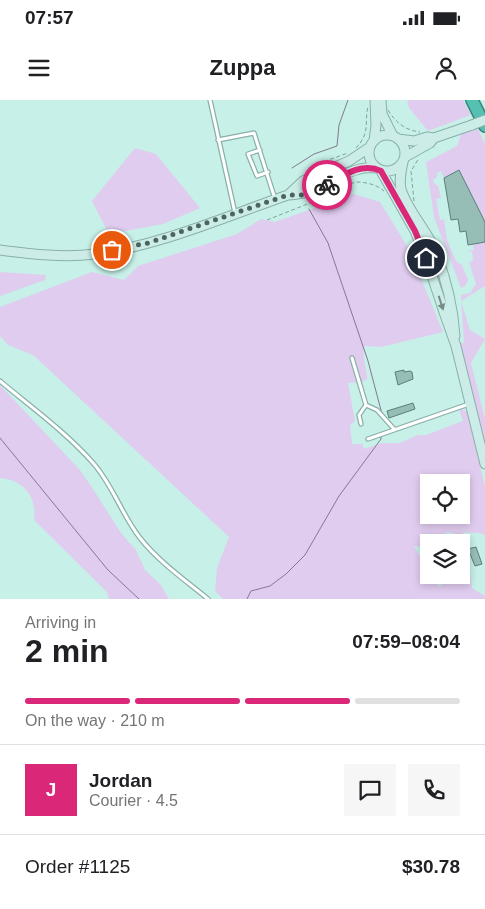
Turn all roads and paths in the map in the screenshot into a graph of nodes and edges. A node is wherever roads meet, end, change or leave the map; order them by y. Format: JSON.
{"nodes":[{"id":1,"x":210,"y":100,"type":"edge"},
{"id":2,"x":370,"y":100,"type":"edge"},
{"id":3,"x":375,"y":100,"type":"edge"},
{"id":4,"x":472,"y":100,"type":"edge"},
{"id":5,"x":383,"y":102,"type":"edge"},
{"id":6,"x":485,"y":120,"type":"edge"},
{"id":7,"x":485,"y":126,"type":"edge"},
{"id":8,"x":410,"y":131,"type":"junction"},
{"id":9,"x":423,"y":132,"type":"dead end"},
{"id":10,"x":412,"y":136,"type":"dead end"},
{"id":11,"x":395,"y":138,"type":"junction"},
{"id":12,"x":434,"y":138,"type":"junction"},
{"id":13,"x":218,"y":140,"type":"junction"},
{"id":14,"x":372,"y":144,"type":"junction"},
{"id":15,"x":260,"y":150,"type":"junction"},
{"id":16,"x":420,"y":157,"type":"dead end"},
{"id":17,"x":328,"y":160,"type":"dead end"},
{"id":18,"x":404,"y":160,"type":"junction"},
{"id":19,"x":379,"y":170,"type":"junction"},
{"id":20,"x":268,"y":172,"type":"junction"},
{"id":21,"x":364,"y":177,"type":"dead end"},
{"id":22,"x":363,"y":182,"type":"junction"},
{"id":23,"x":386,"y":193,"type":"dead end"},
{"id":24,"x":288,"y":195,"type":"junction"},
{"id":25,"x":275,"y":200,"type":"junction"},
{"id":26,"x":414,"y":200,"type":"dead end"},
{"id":27,"x":235,"y":214,"type":"junction"},
{"id":28,"x":267,"y":220,"type":"dead end"},
{"id":29,"x":0,"y":250,"type":"edge"},
{"id":30,"x":456,"y":346,"type":"junction"},
{"id":31,"x":352,"y":358,"type":"dead end"},
{"id":32,"x":0,"y":380,"type":"edge"},
{"id":33,"x":470,"y":404,"type":"junction"},
{"id":34,"x":366,"y":405,"type":"junction"},
{"id":35,"x":361,"y":424,"type":"dead end"},
{"id":36,"x":394,"y":429,"type":"junction"},
{"id":37,"x":368,"y":439,"type":"dead end"},
{"id":38,"x":485,"y":464,"type":"edge"},
{"id":39,"x":208,"y":599,"type":"edge"}],
"edges":[{"from":1,"to":13,"type":"lane"},
{"from":2,"to":17,"type":"path"},
{"from":3,"to":14,"type":"main road"},
{"from":4,"to":7,"type":"highway"},
{"from":5,"to":8,"type":"path"},
{"from":5,"to":11,"type":"main road"},
{"from":6,"to":12,"type":"main road","bridge":true},
{"from":8,"to":9,"type":"path"},
{"from":8,"to":10,"type":"path"},
{"from":11,"to":12,"type":"main road"},
{"from":11,"to":14,"type":"main road"},
{"from":11,"to":18,"type":"main road"},
{"from":12,"to":18,"type":"main road"},
{"from":13,"to":15,"type":"lane"},
{"from":13,"to":27,"type":"lane"},
{"from":14,"to":19,"type":"main road"},
{"from":14,"to":24,"type":"main road"},
{"from":15,"to":20,"type":"lane"},
{"from":15,"to":20,"type":"lane"},
{"from":16,"to":26,"type":"path"},
{"from":18,"to":19,"type":"main road"},
{"from":18,"to":30,"type":"main road"},
{"from":19,"to":24,"type":"main road"},
{"from":19,"to":30,"type":"main road","one_way":true},
{"from":20,"to":25,"type":"lane"},
{"from":21,"to":22,"type":"path"},
{"from":22,"to":23,"type":"path"},
{"from":22,"to":28,"type":"path"},
{"from":24,"to":25,"type":"main road"},
{"from":25,"to":27,"type":"main road"},
{"from":27,"to":29,"type":"main road"},
{"from":30,"to":33,"type":"main road"},
{"from":31,"to":34,"type":"lane"},
{"from":32,"to":39,"type":"lane"},
{"from":33,"to":36,"type":"lane"},
{"from":33,"to":38,"type":"main road"},
{"from":34,"to":35,"type":"lane"},
{"from":34,"to":36,"type":"lane"},
{"from":36,"to":37,"type":"lane"}]}
